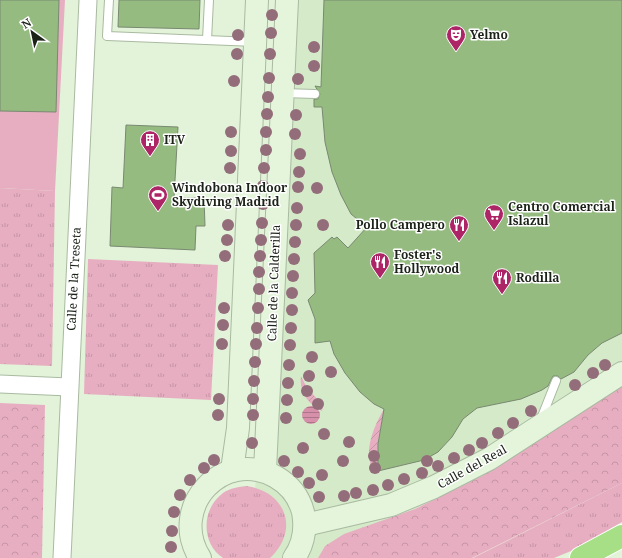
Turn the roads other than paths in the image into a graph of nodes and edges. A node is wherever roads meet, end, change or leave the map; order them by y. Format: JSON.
{"nodes":[{"id":1,"x":88,"y":0,"type":"edge"},
{"id":2,"x":109,"y":0,"type":"edge"},
{"id":3,"x":209,"y":0,"type":"edge"},
{"id":4,"x":257,"y":0,"type":"edge"},
{"id":5,"x":288,"y":0,"type":"edge"},
{"id":6,"x":207,"y":40,"type":"junction"},
{"id":7,"x":255,"y":42,"type":"junction"},
{"id":8,"x":282,"y":93,"type":"junction"},
{"id":9,"x":314,"y":94,"type":"dead end"},
{"id":10,"x":622,"y":373,"type":"edge"},
{"id":11,"x":556,"y":381,"type":"dead end"},
{"id":12,"x":0,"y":384,"type":"edge"},
{"id":13,"x":69,"y":387,"type":"junction"},
{"id":14,"x":537,"y":429,"type":"junction"},
{"id":15,"x":232,"y":470,"type":"junction"},
{"id":16,"x":265,"y":471,"type":"junction"},
{"id":17,"x":305,"y":525,"type":"junction"},
{"id":18,"x":622,"y":536,"type":"edge"},
{"id":19,"x":622,"y":545,"type":"edge"},
{"id":20,"x":192,"y":555,"type":"edge"},
{"id":21,"x":62,"y":558,"type":"edge"},
{"id":22,"x":294,"y":558,"type":"edge"},
{"id":23,"x":581,"y":558,"type":"edge"},
{"id":24,"x":599,"y":558,"type":"edge"}],
"edges":[{"from":1,"to":13,"type":"street","name":"Calle de la Treseta"},
{"from":2,"to":6,"type":"lane"},
{"from":3,"to":6,"type":"lane"},
{"from":4,"to":7,"type":"street"},
{"from":5,"to":8,"type":"street","name":"Calle de la Calderilla"},
{"from":6,"to":7,"type":"lane"},
{"from":7,"to":15,"type":"street"},
{"from":8,"to":9,"type":"lane"},
{"from":8,"to":16,"type":"street","name":"Calle de la Calderilla"},
{"from":10,"to":14,"type":"street","name":"Calle del Real"},
{"from":11,"to":14,"type":"lane"},
{"from":12,"to":13,"type":"street"},
{"from":13,"to":21,"type":"street","name":"Calle de la Treseta"},
{"from":14,"to":17,"type":"street","name":"Calle del Real"},
{"from":15,"to":16,"type":"street"},
{"from":15,"to":20,"type":"street"},
{"from":16,"to":17,"type":"street"},
{"from":17,"to":22,"type":"street"},
{"from":18,"to":23,"type":"highway"},
{"from":19,"to":24,"type":"highway"}]}
